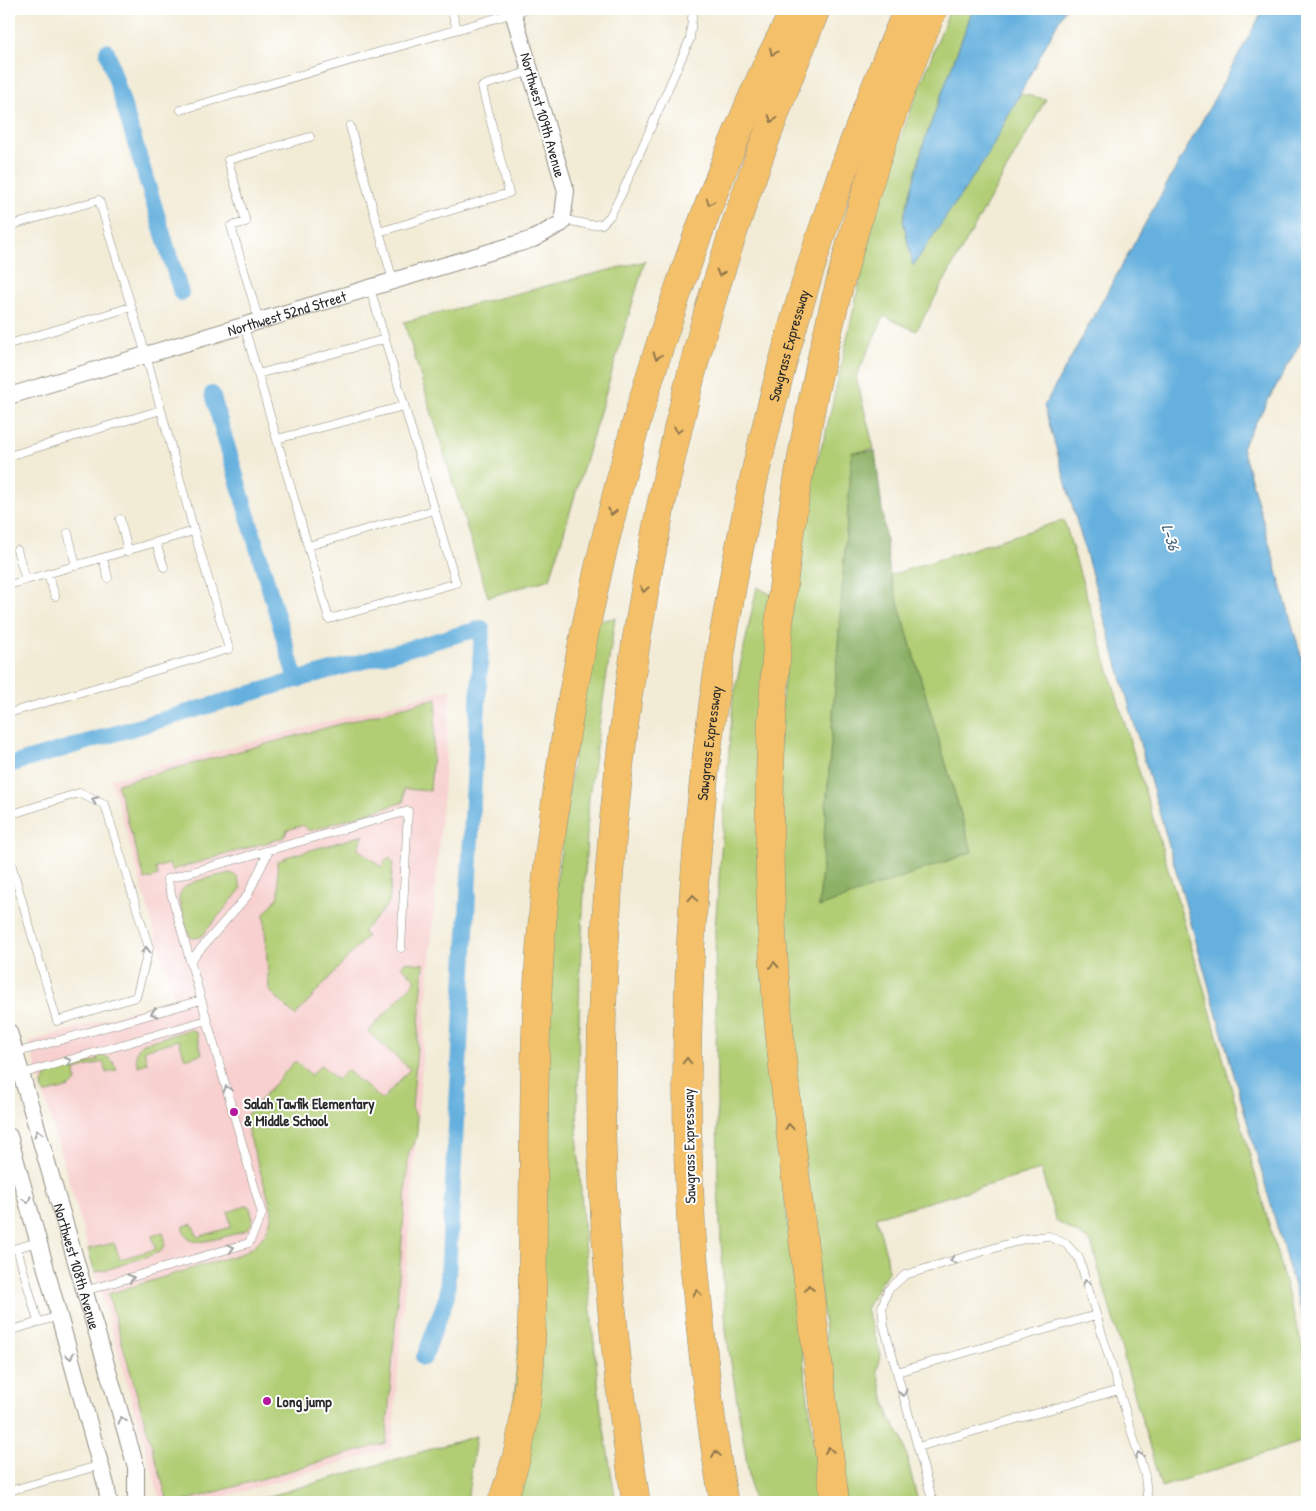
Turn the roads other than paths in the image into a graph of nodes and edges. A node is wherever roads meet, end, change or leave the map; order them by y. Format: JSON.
{"nodes":[{"id":1,"x":451,"y":9,"type":"edge"},
{"id":2,"x":693,"y":9,"type":"edge"},
{"id":3,"x":795,"y":9,"type":"edge"},
{"id":4,"x":816,"y":9,"type":"edge"},
{"id":5,"x":908,"y":9,"type":"edge"},
{"id":6,"x":933,"y":9,"type":"edge"},
{"id":7,"x":518,"y":10,"type":"edge"},
{"id":8,"x":457,"y":29,"type":"junction"},
{"id":9,"x":531,"y":71,"type":"junction"},
{"id":10,"x":181,"y":110,"type":"dead end"},
{"id":11,"x":350,"y":126,"type":"dead end"},
{"id":12,"x":310,"y":138,"type":"dead end"},
{"id":13,"x":562,"y":221,"type":"junction"},
{"id":14,"x":9,"y":226,"type":"edge"},
{"id":15,"x":379,"y":232,"type":"junction"},
{"id":16,"x":393,"y":281,"type":"junction"},
{"id":17,"x":370,"y":288,"type":"junction"},
{"id":18,"x":131,"y":306,"type":"junction"},
{"id":19,"x":252,"y":324,"type":"junction"},
{"id":20,"x":385,"y":339,"type":"junction"},
{"id":21,"x":9,"y":344,"type":"edge"},
{"id":22,"x":146,"y":355,"type":"junction"},
{"id":23,"x":258,"y":374,"type":"junction"},
{"id":24,"x":9,"y":396,"type":"edge"},
{"id":25,"x":404,"y":406,"type":"junction"},
{"id":26,"x":161,"y":410,"type":"junction"},
{"id":27,"x":277,"y":439,"type":"junction"},
{"id":28,"x":9,"y":456,"type":"edge"},
{"id":29,"x":434,"y":510,"type":"junction"},
{"id":30,"x":120,"y":519,"type":"dead end"},
{"id":31,"x":194,"y":531,"type":"junction"},
{"id":32,"x":68,"y":533,"type":"dead end"},
{"id":33,"x":156,"y":542,"type":"junction"},
{"id":34,"x":308,"y":546,"type":"junction"},
{"id":35,"x":17,"y":550,"type":"dead end"},
{"id":36,"x":128,"y":551,"type":"junction"},
{"id":37,"x":103,"y":558,"type":"junction"},
{"id":38,"x":76,"y":566,"type":"junction"},
{"id":39,"x":164,"y":567,"type":"dead end"},
{"id":40,"x":48,"y":574,"type":"junction"},
{"id":41,"x":108,"y":578,"type":"dead end"},
{"id":42,"x":26,"y":580,"type":"junction"},
{"id":43,"x":9,"y":585,"type":"edge"},
{"id":44,"x":55,"y":596,"type":"dead end"},
{"id":45,"x":9,"y":714,"type":"edge"},
{"id":46,"x":9,"y":815,"type":"edge"},
{"id":47,"x":269,"y":850,"type":"junction"},
{"id":48,"x":9,"y":856,"type":"edge"},
{"id":49,"x":400,"y":948,"type":"dead end"},
{"id":50,"x":190,"y":961,"type":"junction"},
{"id":51,"x":201,"y":1000,"type":"junction"},
{"id":52,"x":207,"y":1020,"type":"junction"},
{"id":53,"x":9,"y":1032,"type":"edge"},
{"id":54,"x":12,"y":1054,"type":"edge"},
{"id":55,"x":15,"y":1076,"type":"edge"},
{"id":56,"x":9,"y":1136,"type":"edge"},
{"id":57,"x":38,"y":1242,"type":"junction"},
{"id":58,"x":13,"y":1249,"type":"edge"},
{"id":59,"x":84,"y":1292,"type":"junction"},
{"id":60,"x":1096,"y":1315,"type":"junction"},
{"id":61,"x":59,"y":1316,"type":"junction"},
{"id":62,"x":38,"y":1322,"type":"junction"},
{"id":63,"x":9,"y":1331,"type":"edge"},
{"id":64,"x":897,"y":1372,"type":"junction"},
{"id":65,"x":1119,"y":1390,"type":"junction"},
{"id":66,"x":918,"y":1447,"type":"junction"},
{"id":67,"x":101,"y":1465,"type":"junction"},
{"id":68,"x":10,"y":1488,"type":"edge"},
{"id":69,"x":109,"y":1502,"type":"edge"},
{"id":70,"x":134,"y":1502,"type":"edge"},
{"id":71,"x":502,"y":1502,"type":"edge"},
{"id":72,"x":636,"y":1502,"type":"edge"},
{"id":73,"x":724,"y":1502,"type":"edge"},
{"id":74,"x":835,"y":1502,"type":"edge"},
{"id":75,"x":933,"y":1502,"type":"edge"},
{"id":76,"x":1145,"y":1502,"type":"edge"}],
"edges":[{"from":1,"to":8,"type":"lane"},
{"from":2,"to":13,"type":"lane"},
{"from":3,"to":71,"type":"highway","one_way":true},
{"from":4,"to":72,"type":"highway","one_way":true},
{"from":73,"to":5,"type":"highway","name":"Sawgrass Expressway","one_way":true},
{"from":74,"to":6,"type":"highway","one_way":true},
{"from":7,"to":8,"type":"lane"},
{"from":7,"to":9,"type":"street","name":"Northwest 109th Avenue"},
{"from":8,"to":10,"type":"lane"},
{"from":9,"to":13,"type":"street","name":"Northwest 109th Avenue"},
{"from":9,"to":15,"type":"lane"},
{"from":11,"to":15,"type":"lane"},
{"from":12,"to":19,"type":"lane"},
{"from":13,"to":16,"type":"street","name":"Northwest 52nd Street"},
{"from":14,"to":18,"type":"lane"},
{"from":15,"to":16,"type":"lane"},
{"from":16,"to":17,"type":"street","name":"Northwest 52nd Street"},
{"from":17,"to":19,"type":"street","name":"Northwest 52nd Street"},
{"from":17,"to":20,"type":"lane"},
{"from":18,"to":21,"type":"lane"},
{"from":18,"to":22,"type":"lane"},
{"from":19,"to":22,"type":"street","name":"Northwest 52nd Street"},
{"from":19,"to":23,"type":"lane"},
{"from":20,"to":23,"type":"lane"},
{"from":20,"to":25,"type":"lane"},
{"from":22,"to":24,"type":"street","name":"Northwest 52nd Street"},
{"from":22,"to":26,"type":"lane"},
{"from":23,"to":27,"type":"lane"},
{"from":25,"to":27,"type":"lane"},
{"from":25,"to":29,"type":"lane"},
{"from":26,"to":28,"type":"lane"},
{"from":26,"to":31,"type":"lane"},
{"from":27,"to":34,"type":"lane"},
{"from":29,"to":34,"type":"lane"},
{"from":29,"to":34,"type":"lane"},
{"from":30,"to":36,"type":"lane"},
{"from":31,"to":33,"type":"lane"},
{"from":31,"to":45,"type":"lane"},
{"from":32,"to":38,"type":"lane"},
{"from":33,"to":36,"type":"lane"},
{"from":33,"to":39,"type":"lane"},
{"from":35,"to":42,"type":"lane"},
{"from":36,"to":37,"type":"lane"},
{"from":37,"to":38,"type":"lane"},
{"from":37,"to":41,"type":"lane"},
{"from":38,"to":40,"type":"lane"},
{"from":40,"to":42,"type":"lane"},
{"from":40,"to":44,"type":"lane"},
{"from":42,"to":43,"type":"lane"},
{"from":48,"to":46,"type":"lane","one_way":true},
{"from":47,"to":49,"type":"lane"},
{"from":47,"to":50,"type":"lane"},
{"from":47,"to":50,"type":"lane"},
{"from":50,"to":51,"type":"lane"},
{"from":51,"to":52,"type":"lane"},
{"from":51,"to":54,"type":"lane","one_way":true},
{"from":55,"to":52,"type":"lane","one_way":true},
{"from":59,"to":52,"type":"lane","one_way":true},
{"from":53,"to":54,"type":"street","name":"Northwest 108th Avenue"},
{"from":54,"to":55,"type":"street","name":"Northwest 108th Avenue"},
{"from":59,"to":55,"type":"street","name":"Northwest 108th Avenue","one_way":true},
{"from":56,"to":57,"type":"street","name":"Northwest 108th Avenue","one_way":true},
{"from":57,"to":58,"type":"lane"},
{"from":57,"to":61,"type":"street","name":"Northwest 108th Avenue"},
{"from":58,"to":62,"type":"lane"},
{"from":70,"to":59,"type":"street","name":"Northwest 108th Avenue","one_way":true},
{"from":60,"to":64,"type":"lane"},
{"from":60,"to":64,"type":"lane","one_way":true},
{"from":60,"to":65,"type":"lane"},
{"from":61,"to":62,"type":"lane"},
{"from":61,"to":67,"type":"street","name":"Northwest 108th Avenue","one_way":true},
{"from":62,"to":63,"type":"lane"},
{"from":64,"to":66,"type":"lane","one_way":true},
{"from":65,"to":66,"type":"lane"},
{"from":76,"to":65,"type":"lane","one_way":true},
{"from":66,"to":75,"type":"lane"},
{"from":67,"to":68,"type":"lane"},
{"from":67,"to":69,"type":"street","name":"Northwest 108th Avenue"}]}
